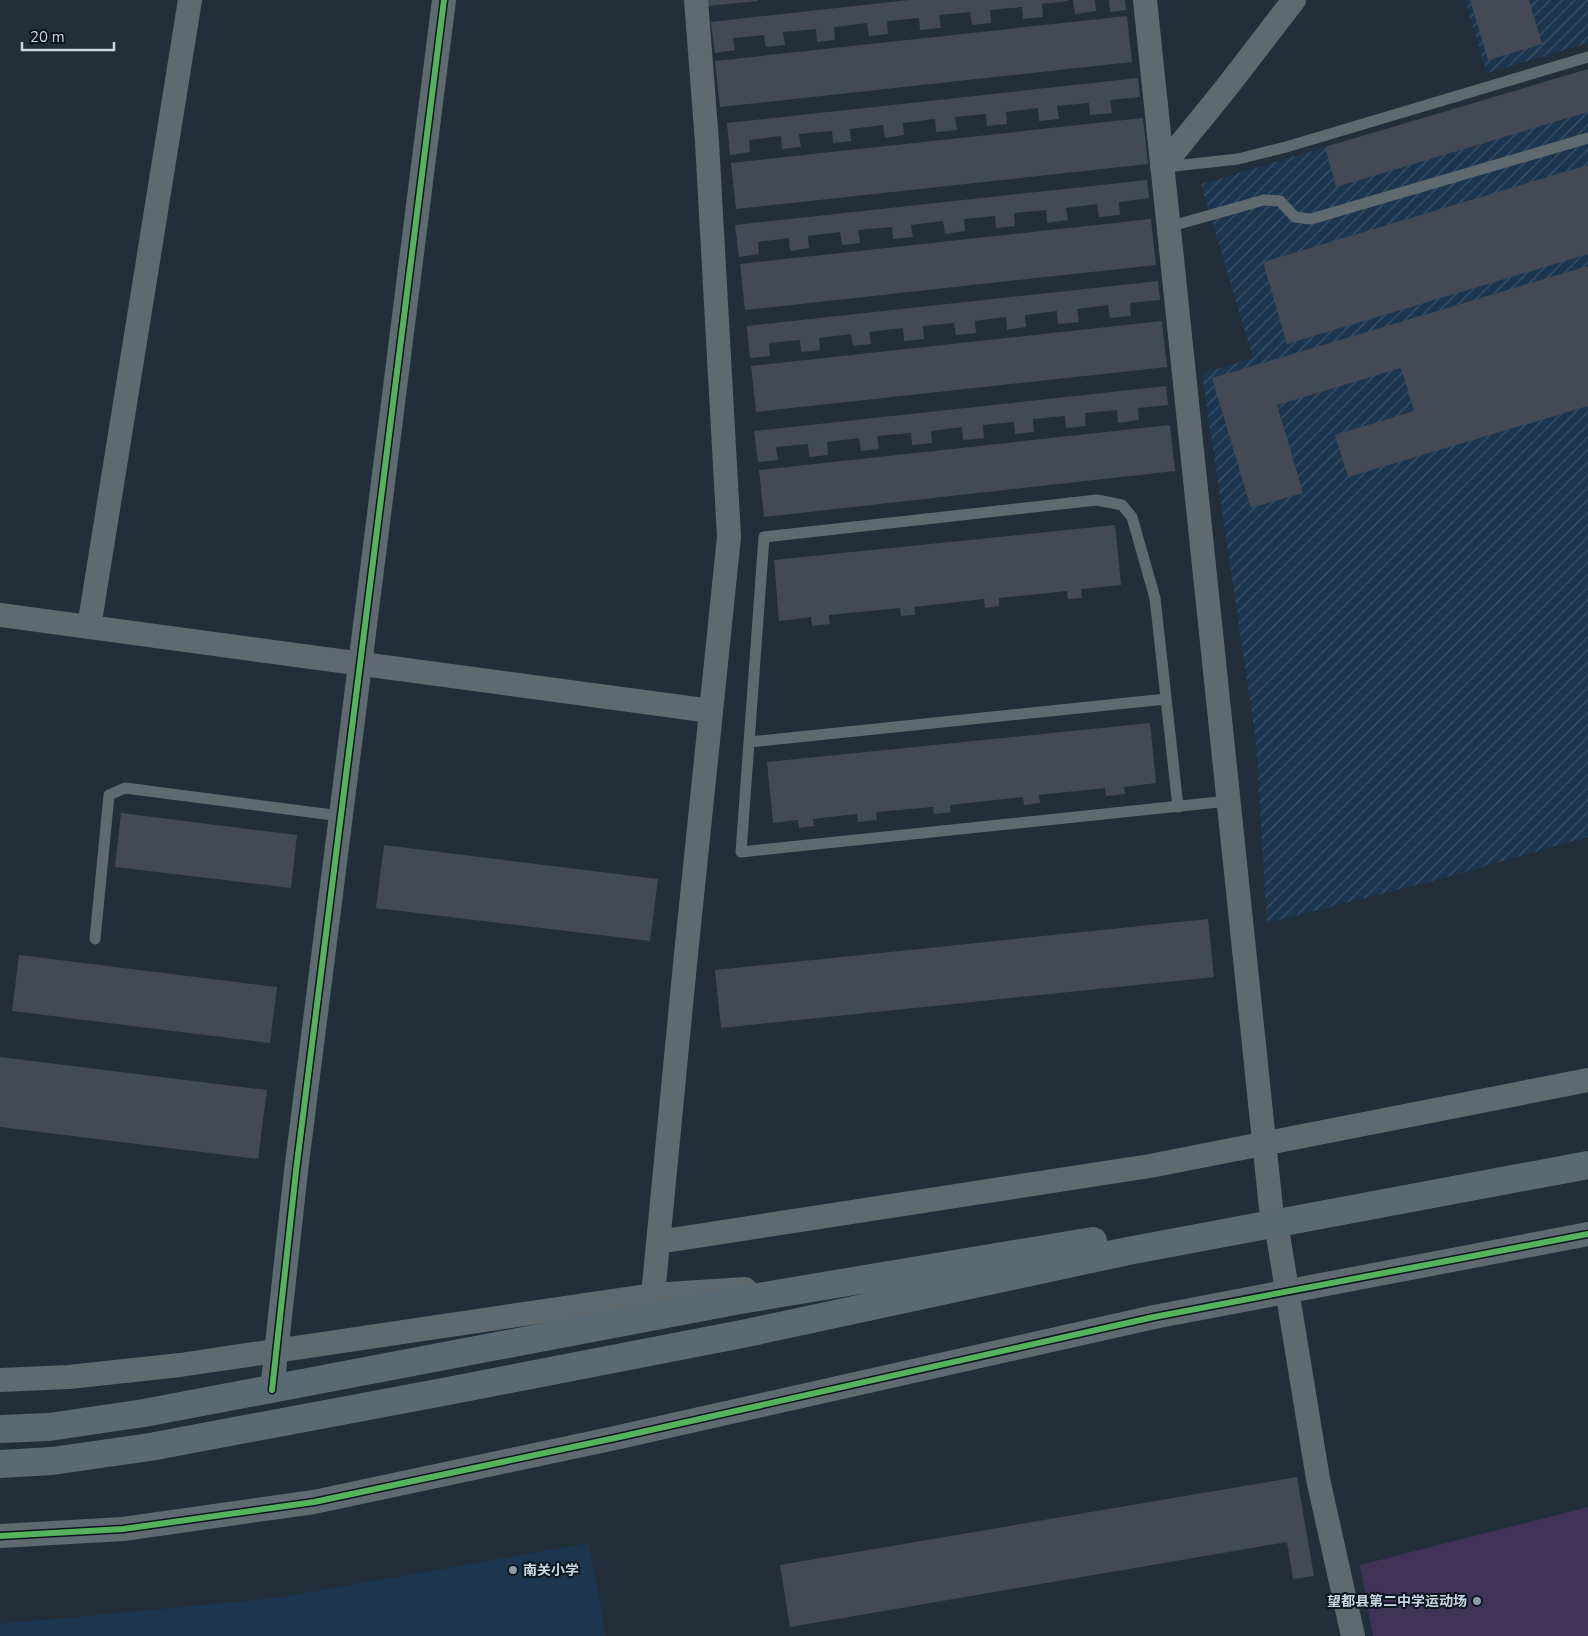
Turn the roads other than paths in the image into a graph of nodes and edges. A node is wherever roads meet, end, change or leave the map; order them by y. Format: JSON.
{"nodes":[{"id":1,"x":190,"y":0,"type":"edge"},
{"id":2,"x":444,"y":0,"type":"edge"},
{"id":3,"x":696,"y":0,"type":"edge"},
{"id":4,"x":1145,"y":0,"type":"edge"},
{"id":5,"x":1294,"y":0,"type":"edge"},
{"id":6,"x":1588,"y":57,"type":"edge"},
{"id":7,"x":1588,"y":138,"type":"edge"},
{"id":8,"x":1162,"y":167,"type":"junction"},
{"id":9,"x":1168,"y":226,"type":"junction"},
{"id":10,"x":0,"y":615,"type":"edge"},
{"id":11,"x":89,"y":627,"type":"junction"},
{"id":12,"x":360,"y":664,"type":"junction"},
{"id":13,"x":1166,"y":699,"type":"junction"},
{"id":14,"x":711,"y":711,"type":"junction"},
{"id":15,"x":749,"y":742,"type":"junction"},
{"id":16,"x":1228,"y":802,"type":"junction"},
{"id":17,"x":1178,"y":807,"type":"junction"},
{"id":18,"x":340,"y":816,"type":"junction"},
{"id":19,"x":95,"y":939,"type":"dead end"},
{"id":20,"x":1588,"y":1080,"type":"edge"},
{"id":21,"x":1264,"y":1144,"type":"junction"},
{"id":22,"x":1588,"y":1148,"type":"edge"},
{"id":23,"x":1588,"y":1165,"type":"edge"},
{"id":24,"x":1273,"y":1216,"type":"junction"},
{"id":25,"x":1588,"y":1234,"type":"edge"},
{"id":26,"x":658,"y":1242,"type":"junction"},
{"id":27,"x":836,"y":1284,"type":"junction"},
{"id":28,"x":1287,"y":1292,"type":"junction"},
{"id":29,"x":653,"y":1295,"type":"junction"},
{"id":30,"x":276,"y":1351,"type":"junction"},
{"id":31,"x":0,"y":1380,"type":"edge"},
{"id":32,"x":272,"y":1390,"type":"junction"},
{"id":33,"x":0,"y":1430,"type":"edge"},
{"id":34,"x":0,"y":1464,"type":"edge"},
{"id":35,"x":0,"y":1536,"type":"edge"},
{"id":36,"x":1352,"y":1636,"type":"edge"}],
"edges":[{"from":1,"to":11,"type":"street"},
{"from":2,"to":12,"type":"street"},
{"from":3,"to":14,"type":"street"},
{"from":4,"to":8,"type":"street"},
{"from":5,"to":8,"type":"street"},
{"from":6,"to":8,"type":"lane"},
{"from":7,"to":9,"type":"lane"},
{"from":8,"to":9,"type":"street"},
{"from":9,"to":16,"type":"street"},
{"from":10,"to":11,"type":"street"},
{"from":11,"to":12,"type":"street"},
{"from":12,"to":14,"type":"street"},
{"from":12,"to":18,"type":"street"},
{"from":13,"to":15,"type":"lane"},
{"from":13,"to":15,"type":"lane"},
{"from":13,"to":17,"type":"lane"},
{"from":14,"to":26,"type":"street"},
{"from":15,"to":17,"type":"lane"},
{"from":16,"to":17,"type":"lane"},
{"from":16,"to":21,"type":"street"},
{"from":18,"to":19,"type":"lane"},
{"from":18,"to":30,"type":"street"},
{"from":20,"to":21,"type":"street"},
{"from":21,"to":24,"type":"street"},
{"from":21,"to":26,"type":"street"},
{"from":22,"to":24,"type":"main road"},
{"from":23,"to":24,"type":"main road"},
{"from":24,"to":27,"type":"main road"},
{"from":24,"to":28,"type":"street"},
{"from":24,"to":34,"type":"main road"},
{"from":25,"to":28,"type":"street"},
{"from":26,"to":29,"type":"street"},
{"from":27,"to":29,"type":"street"},
{"from":27,"to":32,"type":"main road"},
{"from":28,"to":35,"type":"street"},
{"from":28,"to":36,"type":"street"},
{"from":29,"to":30,"type":"street"},
{"from":30,"to":31,"type":"street"},
{"from":30,"to":32,"type":"street"},
{"from":32,"to":33,"type":"main road"}]}
